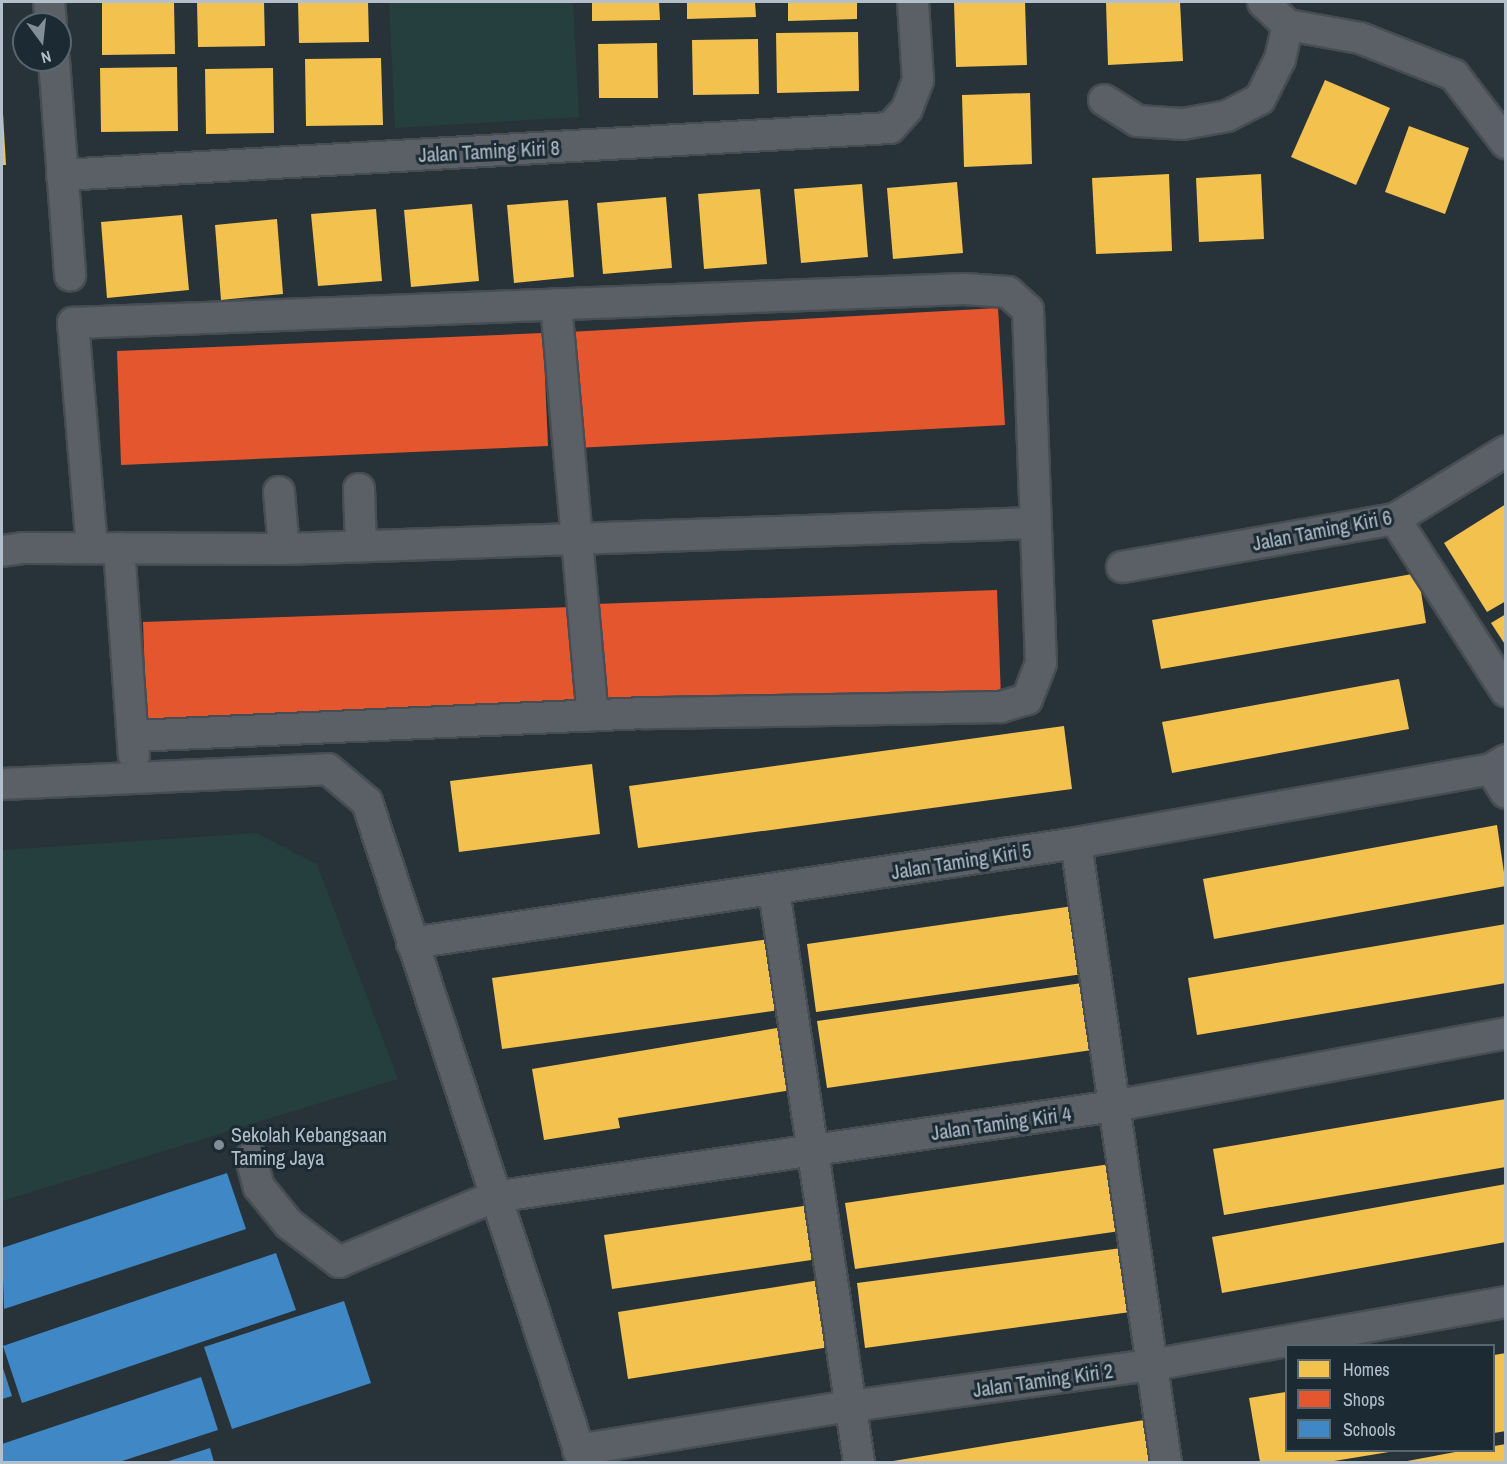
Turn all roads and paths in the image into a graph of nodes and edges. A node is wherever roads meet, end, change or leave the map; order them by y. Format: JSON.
{"nodes":[{"id":1,"x":913,"y":2,"type":"edge"},
{"id":2,"x":1263,"y":2,"type":"edge"},
{"id":3,"x":1288,"y":25,"type":"junction"},
{"id":4,"x":55,"y":72,"type":"edge"},
{"id":5,"x":1104,"y":100,"type":"dead end"},
{"id":6,"x":1506,"y":142,"type":"edge"},
{"id":7,"x":62,"y":175,"type":"junction"},
{"id":8,"x":70,"y":275,"type":"dead end"},
{"id":9,"x":556,"y":304,"type":"junction"},
{"id":10,"x":1506,"y":451,"type":"edge"},
{"id":11,"x":359,"y":489,"type":"dead end"},
{"id":12,"x":279,"y":492,"type":"dead end"},
{"id":13,"x":1395,"y":519,"type":"junction"},
{"id":14,"x":1036,"y":523,"type":"junction"},
{"id":15,"x":580,"y":538,"type":"junction"},
{"id":16,"x":361,"y":546,"type":"junction"},
{"id":17,"x":105,"y":548,"type":"junction"},
{"id":18,"x":284,"y":549,"type":"junction"},
{"id":19,"x":2,"y":551,"type":"edge"},
{"id":20,"x":1122,"y":567,"type":"dead end"},
{"id":21,"x":1506,"y":691,"type":"edge"},
{"id":22,"x":593,"y":715,"type":"junction"},
{"id":23,"x":133,"y":735,"type":"junction"},
{"id":24,"x":1501,"y":774,"type":"edge"},
{"id":25,"x":135,"y":778,"type":"junction"},
{"id":26,"x":2,"y":784,"type":"edge"},
{"id":27,"x":1076,"y":843,"type":"junction"},
{"id":28,"x":774,"y":890,"type":"junction"},
{"id":29,"x":412,"y":943,"type":"junction"},
{"id":30,"x":1506,"y":1033,"type":"edge"},
{"id":31,"x":1114,"y":1106,"type":"junction"},
{"id":32,"x":812,"y":1150,"type":"junction"},
{"id":33,"x":251,"y":1158,"type":"dead end"},
{"id":34,"x":494,"y":1197,"type":"junction"},
{"id":35,"x":1506,"y":1302,"type":"edge"},
{"id":36,"x":1152,"y":1365,"type":"junction"},
{"id":37,"x":851,"y":1406,"type":"junction"},
{"id":38,"x":581,"y":1456,"type":"edge"},
{"id":39,"x":859,"y":1462,"type":"edge"},
{"id":40,"x":1166,"y":1462,"type":"edge"}],
"edges":[{"from":1,"to":7,"type":"street","name":"Jalan Taming Kiri 8"},
{"from":2,"to":3,"type":"street"},
{"from":3,"to":5,"type":"street"},
{"from":3,"to":6,"type":"street"},
{"from":4,"to":7,"type":"street"},
{"from":7,"to":8,"type":"street"},
{"from":9,"to":14,"type":"street"},
{"from":9,"to":15,"type":"street"},
{"from":9,"to":17,"type":"street"},
{"from":10,"to":13,"type":"street","name":"Jalan Taming Kiri 6"},
{"from":11,"to":16,"type":"street"},
{"from":12,"to":18,"type":"street"},
{"from":13,"to":20,"type":"street","name":"Jalan Taming Kiri 6"},
{"from":13,"to":21,"type":"street"},
{"from":14,"to":15,"type":"street"},
{"from":14,"to":22,"type":"street"},
{"from":15,"to":16,"type":"street"},
{"from":15,"to":22,"type":"street"},
{"from":16,"to":18,"type":"street"},
{"from":17,"to":18,"type":"street"},
{"from":17,"to":19,"type":"street"},
{"from":17,"to":23,"type":"street"},
{"from":22,"to":23,"type":"street"},
{"from":23,"to":25,"type":"street"},
{"from":24,"to":27,"type":"street","name":"Jalan Taming Kiri 5"},
{"from":25,"to":26,"type":"street"},
{"from":25,"to":29,"type":"street"},
{"from":27,"to":28,"type":"street","name":"Jalan Taming Kiri 5"},
{"from":27,"to":31,"type":"street"},
{"from":28,"to":29,"type":"street","name":"Jalan Taming Kiri 5"},
{"from":28,"to":32,"type":"street"},
{"from":29,"to":34,"type":"street"},
{"from":30,"to":31,"type":"street","name":"Jalan Taming Kiri 4"},
{"from":31,"to":32,"type":"street","name":"Jalan Taming Kiri 4"},
{"from":31,"to":36,"type":"street"},
{"from":32,"to":34,"type":"street","name":"Jalan Taming Kiri 4"},
{"from":32,"to":37,"type":"street"},
{"from":33,"to":34,"type":"street","name":"Jalan Taming Kiri 4"},
{"from":34,"to":38,"type":"street"},
{"from":35,"to":36,"type":"street","name":"Jalan Taming Kiri 2"},
{"from":36,"to":37,"type":"street","name":"Jalan Taming Kiri 2"},
{"from":36,"to":40,"type":"street"},
{"from":37,"to":38,"type":"street","name":"Jalan Taming Kiri 2"},
{"from":37,"to":39,"type":"street"}]}
